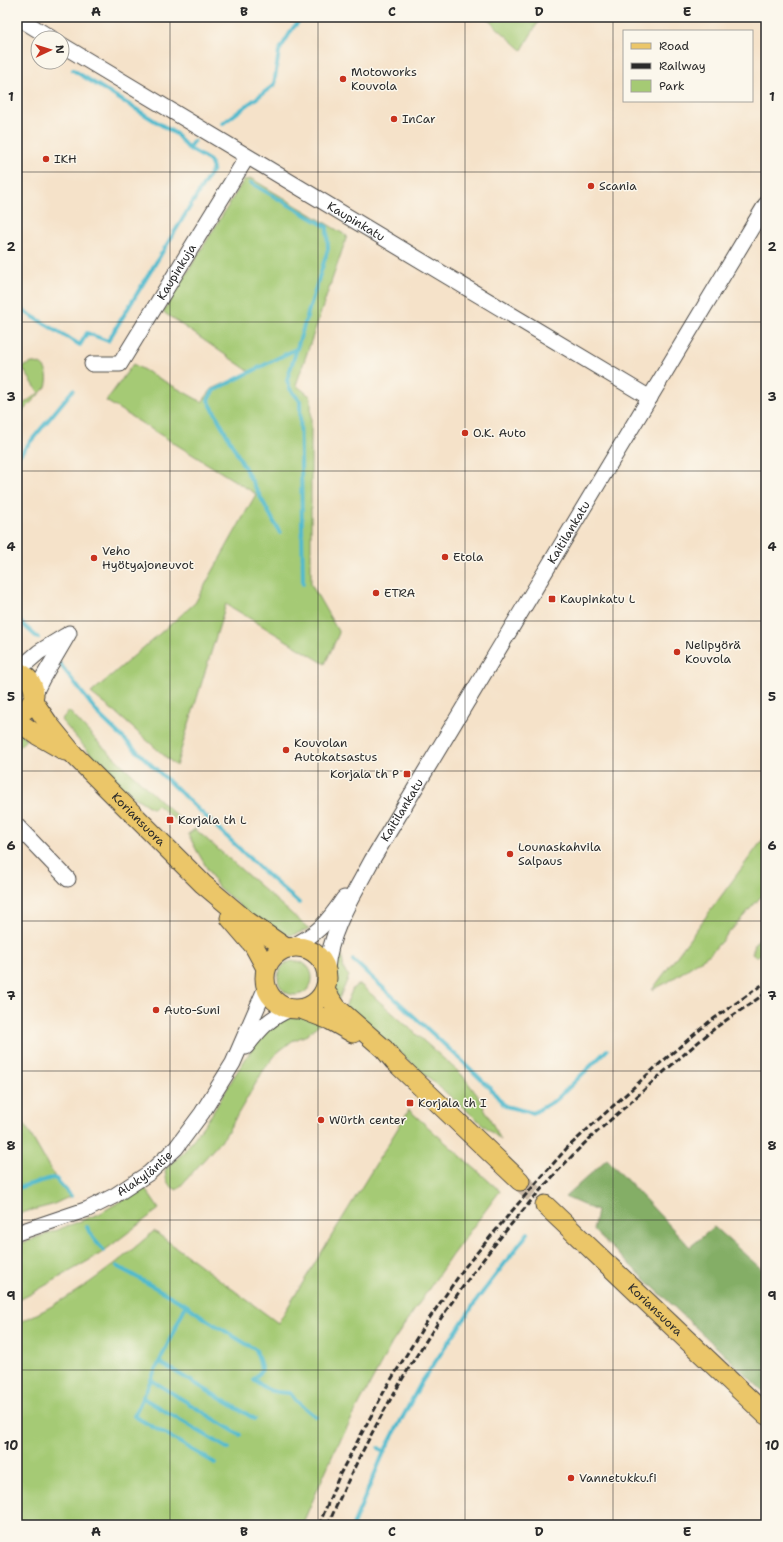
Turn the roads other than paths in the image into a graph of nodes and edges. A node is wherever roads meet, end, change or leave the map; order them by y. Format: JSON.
{"nodes":[{"id":1,"x":17,"y":17,"type":"edge"},
{"id":2,"x":38,"y":30,"type":"edge"},
{"id":3,"x":70,"y":49,"type":"edge"},
{"id":4,"x":248,"y":157,"type":"junction"},
{"id":5,"x":766,"y":204,"type":"edge"},
{"id":6,"x":92,"y":364,"type":"dead end"},
{"id":7,"x":650,"y":398,"type":"junction"},
{"id":8,"x":17,"y":671,"type":"edge"},
{"id":9,"x":33,"y":698,"type":"junction"},
{"id":10,"x":17,"y":714,"type":"edge"},
{"id":11,"x":17,"y":721,"type":"edge"},
{"id":12,"x":74,"y":755,"type":"junction"},
{"id":13,"x":17,"y":826,"type":"edge"},
{"id":14,"x":372,"y":860,"type":"junction"},
{"id":15,"x":68,"y":878,"type":"dead end"},
{"id":16,"x":203,"y":884,"type":"junction"},
{"id":17,"x":288,"y":947,"type":"junction"},
{"id":18,"x":266,"y":968,"type":"junction"},
{"id":19,"x":327,"y":969,"type":"junction"},
{"id":20,"x":266,"y":987,"type":"junction"},
{"id":21,"x":325,"y":991,"type":"junction"},
{"id":22,"x":296,"y":1009,"type":"junction"},
{"id":23,"x":394,"y":1061,"type":"junction"},
{"id":24,"x":233,"y":1063,"type":"junction"},
{"id":25,"x":520,"y":1181,"type":"tunnel mouth"},
{"id":26,"x":545,"y":1205,"type":"tunnel mouth"},
{"id":27,"x":17,"y":1233,"type":"edge"},
{"id":28,"x":766,"y":1415,"type":"edge"}],
"edges":[{"from":1,"to":2,"type":"street"},
{"from":3,"to":4,"type":"street","name":"Kaupinkatu"},
{"from":4,"to":6,"type":"street","name":"Kaupinkuja"},
{"from":4,"to":7,"type":"street","name":"Kaupinkatu"},
{"from":5,"to":7,"type":"street","name":"Kaitilankatu"},
{"from":7,"to":14,"type":"street","name":"Kaitilankatu"},
{"from":8,"to":9,"type":"main road","name":"Koriansuora"},
{"from":8,"to":9,"type":"street"},
{"from":9,"to":10,"type":"main road"},
{"from":9,"to":12,"type":"main road","name":"Koriansuora"},
{"from":11,"to":12,"type":"main road","name":"Koriansuora"},
{"from":12,"to":16,"type":"main road","name":"Koriansuora"},
{"from":13,"to":15,"type":"street"},
{"from":14,"to":17,"type":"street","name":"Kaitilankatu"},
{"from":14,"to":19,"type":"street","name":"Kaitilankatu"},
{"from":16,"to":17,"type":"main road","name":"Koriansuora"},
{"from":16,"to":18,"type":"main road","name":"Koriansuora"},
{"from":17,"to":18,"type":"main road"},
{"from":17,"to":19,"type":"main road"},
{"from":18,"to":20,"type":"main road"},
{"from":19,"to":21,"type":"main road"},
{"from":20,"to":22,"type":"main road"},
{"from":20,"to":24,"type":"street","name":"Alakyläntie"},
{"from":21,"to":22,"type":"main road"},
{"from":21,"to":23,"type":"main road"},
{"from":22,"to":23,"type":"main road"},
{"from":22,"to":24,"type":"street","name":"Alakyläntie"},
{"from":23,"to":25,"type":"main road"},
{"from":24,"to":27,"type":"street","name":"Alakyläntie"},
{"from":26,"to":28,"type":"main road","name":"Koriansuora"}]}
